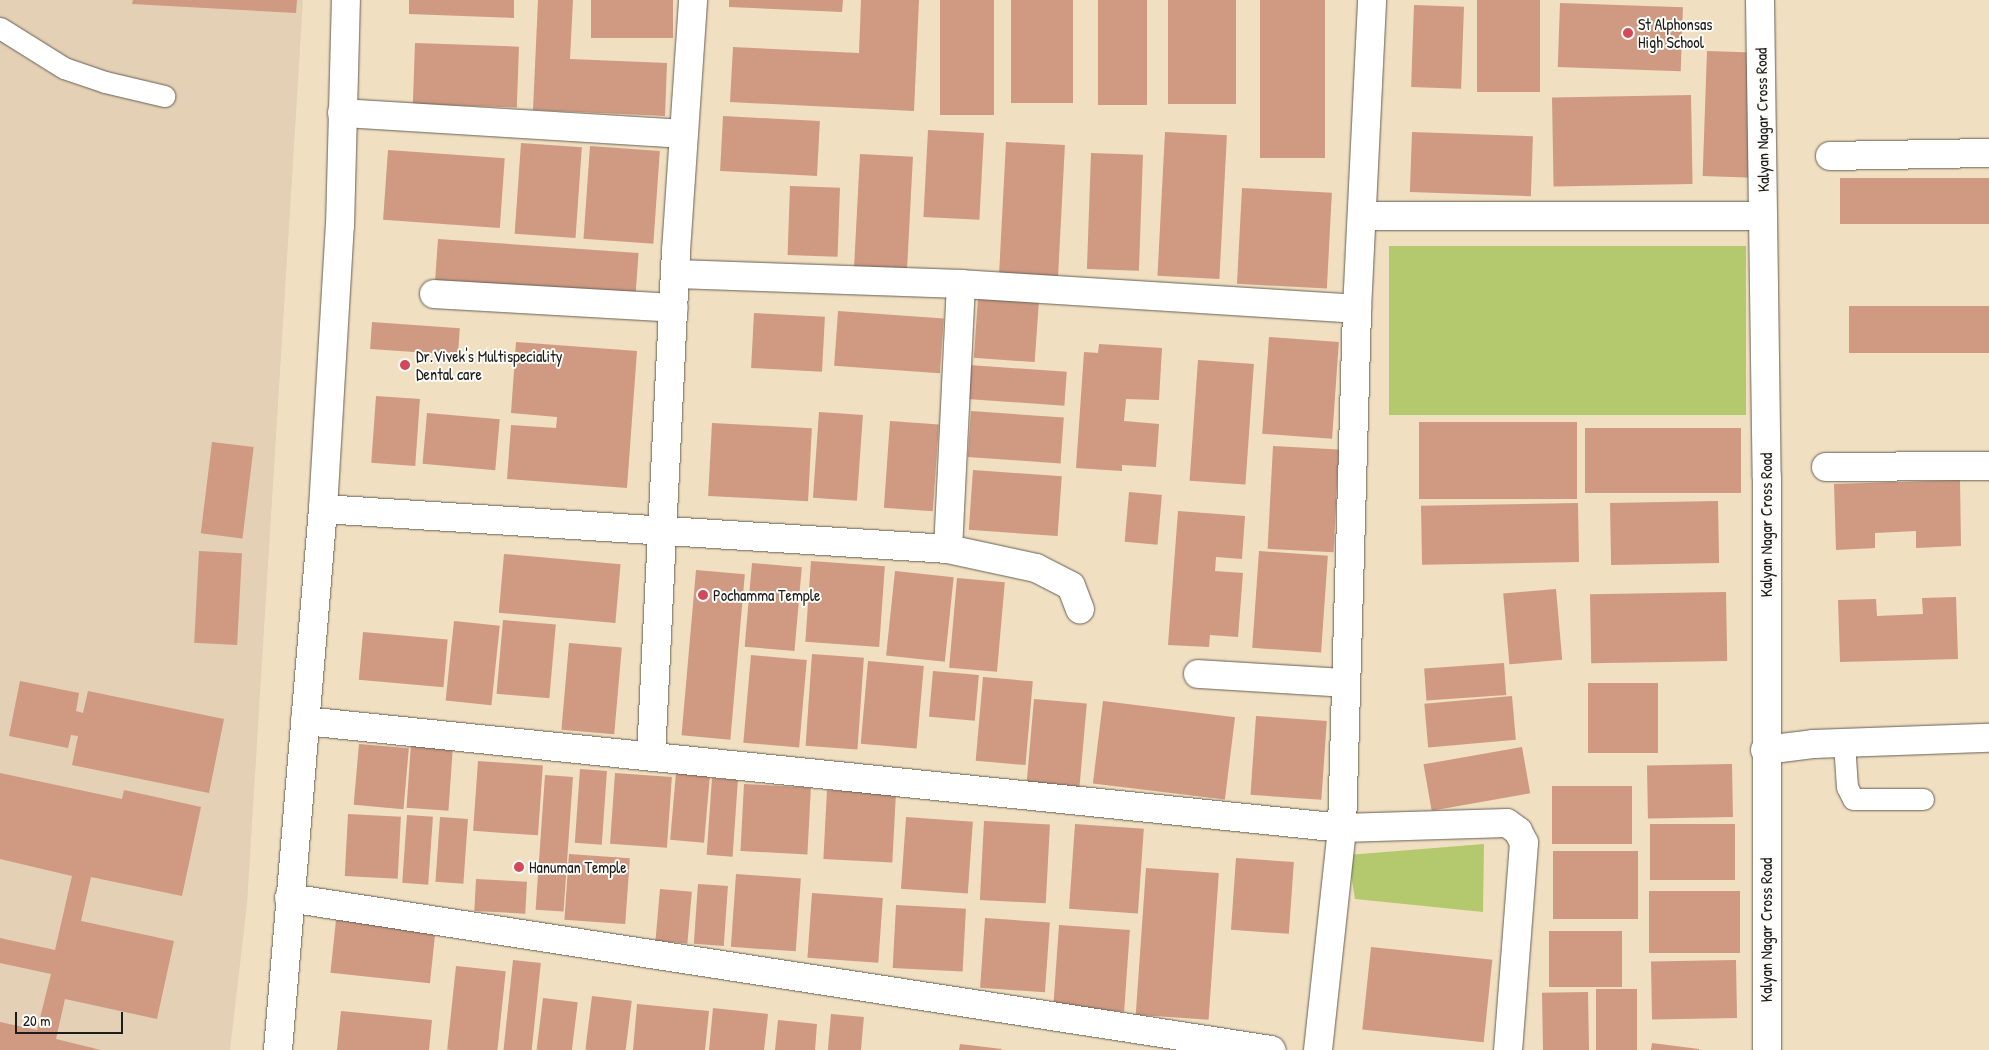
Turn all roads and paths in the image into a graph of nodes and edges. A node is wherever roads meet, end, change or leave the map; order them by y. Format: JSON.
{"nodes":[{"id":1,"x":346,"y":0,"type":"edge"},
{"id":2,"x":693,"y":0,"type":"edge"},
{"id":3,"x":1372,"y":0,"type":"edge"},
{"id":4,"x":1760,"y":0,"type":"edge"},
{"id":5,"x":0,"y":28,"type":"edge"},
{"id":6,"x":164,"y":96,"type":"dead end"},
{"id":7,"x":342,"y":113,"type":"junction"},
{"id":8,"x":683,"y":134,"type":"junction"},
{"id":9,"x":1989,"y":152,"type":"edge"},
{"id":10,"x":1830,"y":156,"type":"dead end"},
{"id":11,"x":1362,"y":216,"type":"junction"},
{"id":12,"x":1763,"y":216,"type":"junction"},
{"id":13,"x":676,"y":274,"type":"junction"},
{"id":14,"x":962,"y":284,"type":"junction"},
{"id":15,"x":434,"y":294,"type":"dead end"},
{"id":16,"x":674,"y":308,"type":"junction"},
{"id":17,"x":1357,"y":309,"type":"junction"},
{"id":18,"x":1989,"y":466,"type":"edge"},
{"id":19,"x":1826,"y":467,"type":"dead end"},
{"id":20,"x":323,"y":509,"type":"junction"},
{"id":21,"x":663,"y":531,"type":"junction"},
{"id":22,"x":948,"y":549,"type":"junction"},
{"id":23,"x":1080,"y":609,"type":"dead end"},
{"id":24,"x":1198,"y":674,"type":"dead end"},
{"id":25,"x":1346,"y":683,"type":"junction"},
{"id":26,"x":304,"y":721,"type":"junction"},
{"id":27,"x":1989,"y":738,"type":"edge"},
{"id":28,"x":1844,"y":743,"type":"junction"},
{"id":29,"x":1765,"y":750,"type":"junction"},
{"id":30,"x":651,"y":756,"type":"junction"},
{"id":31,"x":1923,"y":799,"type":"dead end"},
{"id":32,"x":1342,"y":828,"type":"junction"},
{"id":33,"x":290,"y":898,"type":"junction"},
{"id":34,"x":278,"y":1050,"type":"edge"},
{"id":35,"x":1272,"y":1050,"type":"edge"},
{"id":36,"x":1318,"y":1050,"type":"edge"},
{"id":37,"x":1508,"y":1050,"type":"edge"},
{"id":38,"x":1767,"y":1050,"type":"edge"}],
"edges":[{"from":1,"to":7,"type":"street"},
{"from":2,"to":8,"type":"street"},
{"from":3,"to":11,"type":"street"},
{"from":4,"to":12,"type":"street","name":"Kalyan Nagar Cross Road"},
{"from":5,"to":6,"type":"lane"},
{"from":7,"to":8,"type":"street"},
{"from":7,"to":20,"type":"street"},
{"from":8,"to":13,"type":"street"},
{"from":9,"to":10,"type":"street"},
{"from":11,"to":12,"type":"street"},
{"from":11,"to":17,"type":"street"},
{"from":12,"to":29,"type":"street","name":"Kalyan Nagar Cross Road"},
{"from":13,"to":14,"type":"street"},
{"from":13,"to":16,"type":"street"},
{"from":14,"to":17,"type":"street"},
{"from":14,"to":22,"type":"street"},
{"from":15,"to":16,"type":"street"},
{"from":16,"to":21,"type":"street"},
{"from":17,"to":25,"type":"street"},
{"from":18,"to":19,"type":"street"},
{"from":20,"to":21,"type":"street"},
{"from":20,"to":26,"type":"street"},
{"from":21,"to":22,"type":"street"},
{"from":21,"to":30,"type":"street"},
{"from":22,"to":23,"type":"street"},
{"from":24,"to":25,"type":"street"},
{"from":25,"to":32,"type":"street"},
{"from":26,"to":30,"type":"street"},
{"from":26,"to":33,"type":"street"},
{"from":27,"to":28,"type":"street"},
{"from":28,"to":29,"type":"street"},
{"from":28,"to":31,"type":"lane"},
{"from":29,"to":38,"type":"street","name":"Kalyan Nagar Cross Road"},
{"from":30,"to":32,"type":"street"},
{"from":32,"to":36,"type":"street"},
{"from":32,"to":37,"type":"street"},
{"from":33,"to":34,"type":"street"},
{"from":33,"to":35,"type":"street"}]}
